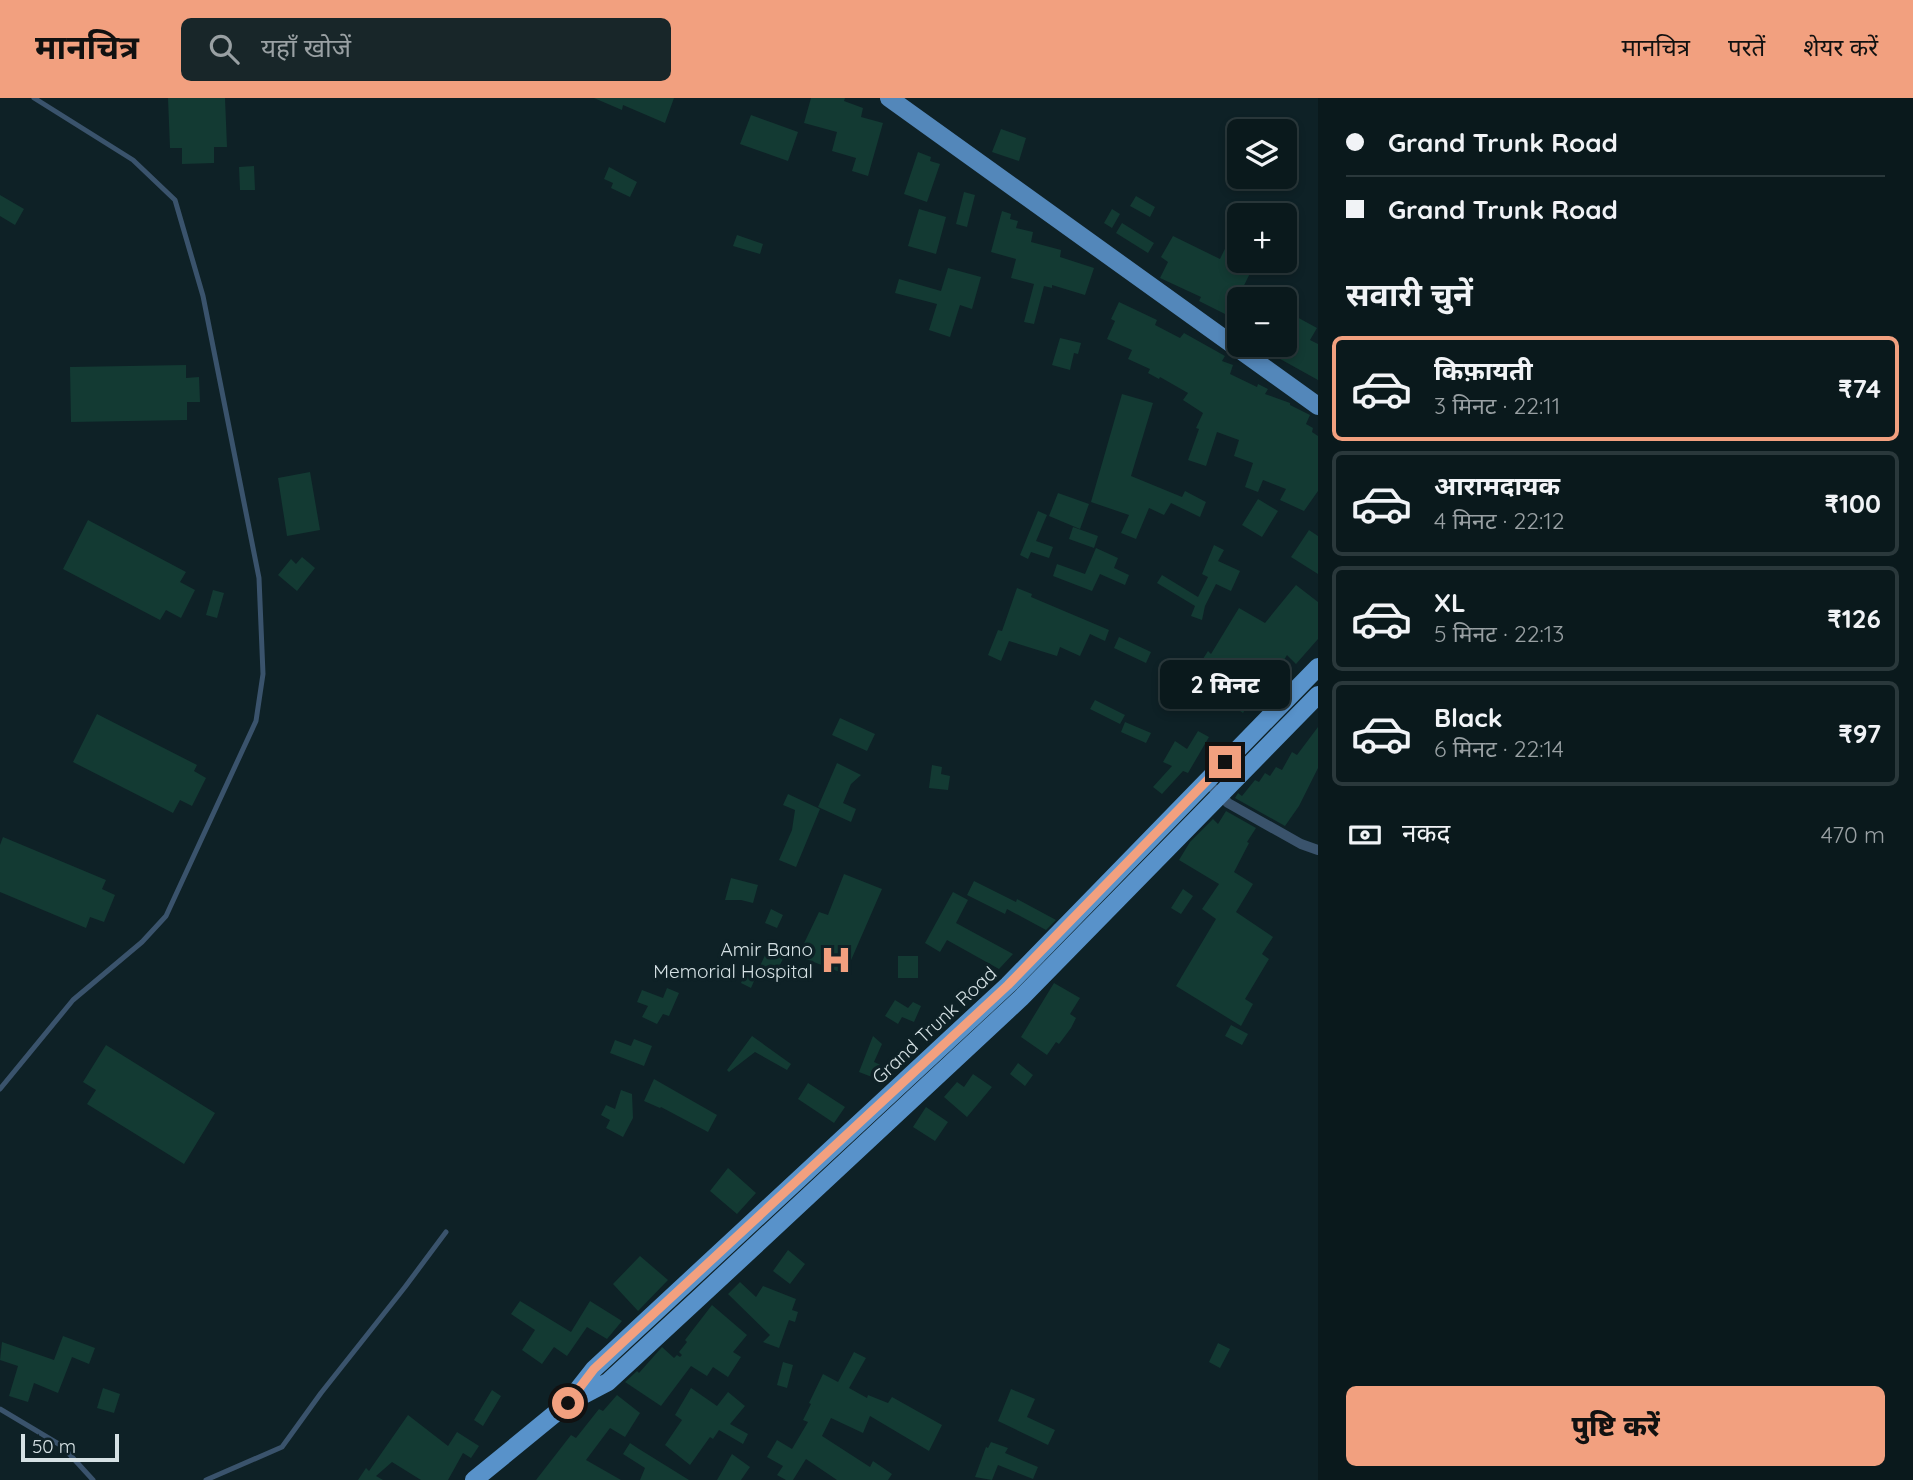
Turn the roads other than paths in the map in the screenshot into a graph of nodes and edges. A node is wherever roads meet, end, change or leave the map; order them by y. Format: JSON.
{"nodes":[{"id":1,"x":33,"y":98,"type":"edge"},
{"id":2,"x":889,"y":98,"type":"edge"},
{"id":3,"x":1318,"y":406,"type":"edge"},
{"id":4,"x":1318,"y":667,"type":"edge"},
{"id":5,"x":1318,"y":695,"type":"edge"},
{"id":6,"x":1207,"y":782,"type":"junction"},
{"id":7,"x":1220,"y":795,"type":"junction"},
{"id":8,"x":1318,"y":850,"type":"edge"},
{"id":9,"x":973,"y":1017,"type":"junction"},
{"id":10,"x":987,"y":1030,"type":"junction"},
{"id":11,"x":0,"y":1089,"type":"edge"},
{"id":12,"x":446,"y":1232,"type":"dead end"},
{"id":13,"x":652,"y":1316,"type":"junction"},
{"id":14,"x":664,"y":1330,"type":"junction"},
{"id":15,"x":568,"y":1403,"type":"junction"},
{"id":16,"x":0,"y":1409,"type":"edge"},
{"id":17,"x":93,"y":1480,"type":"edge"},
{"id":18,"x":206,"y":1480,"type":"edge"},
{"id":19,"x":474,"y":1480,"type":"edge"}],
"edges":[{"from":1,"to":11,"type":"lane"},
{"from":2,"to":3,"type":"main road"},
{"from":4,"to":6,"type":"highway","name":"Grand Trunk Road"},
{"from":5,"to":7,"type":"highway","name":"Grand Trunk Road"},
{"from":6,"to":7,"type":"street"},
{"from":6,"to":9,"type":"highway","name":"Grand Trunk Road"},
{"from":7,"to":8,"type":"street"},
{"from":7,"to":10,"type":"highway","name":"Grand Trunk Road"},
{"from":9,"to":10,"type":"highway"},
{"from":9,"to":13,"type":"highway","name":"Grand Trunk Road"},
{"from":10,"to":14,"type":"highway","name":"Grand Trunk Road"},
{"from":12,"to":18,"type":"lane"},
{"from":13,"to":14,"type":"highway"},
{"from":13,"to":15,"type":"highway","name":"Grand Trunk Road"},
{"from":14,"to":15,"type":"highway","name":"Grand Trunk Road"},
{"from":15,"to":19,"type":"highway","name":"Grand Trunk Road"},
{"from":16,"to":17,"type":"lane"}]}
